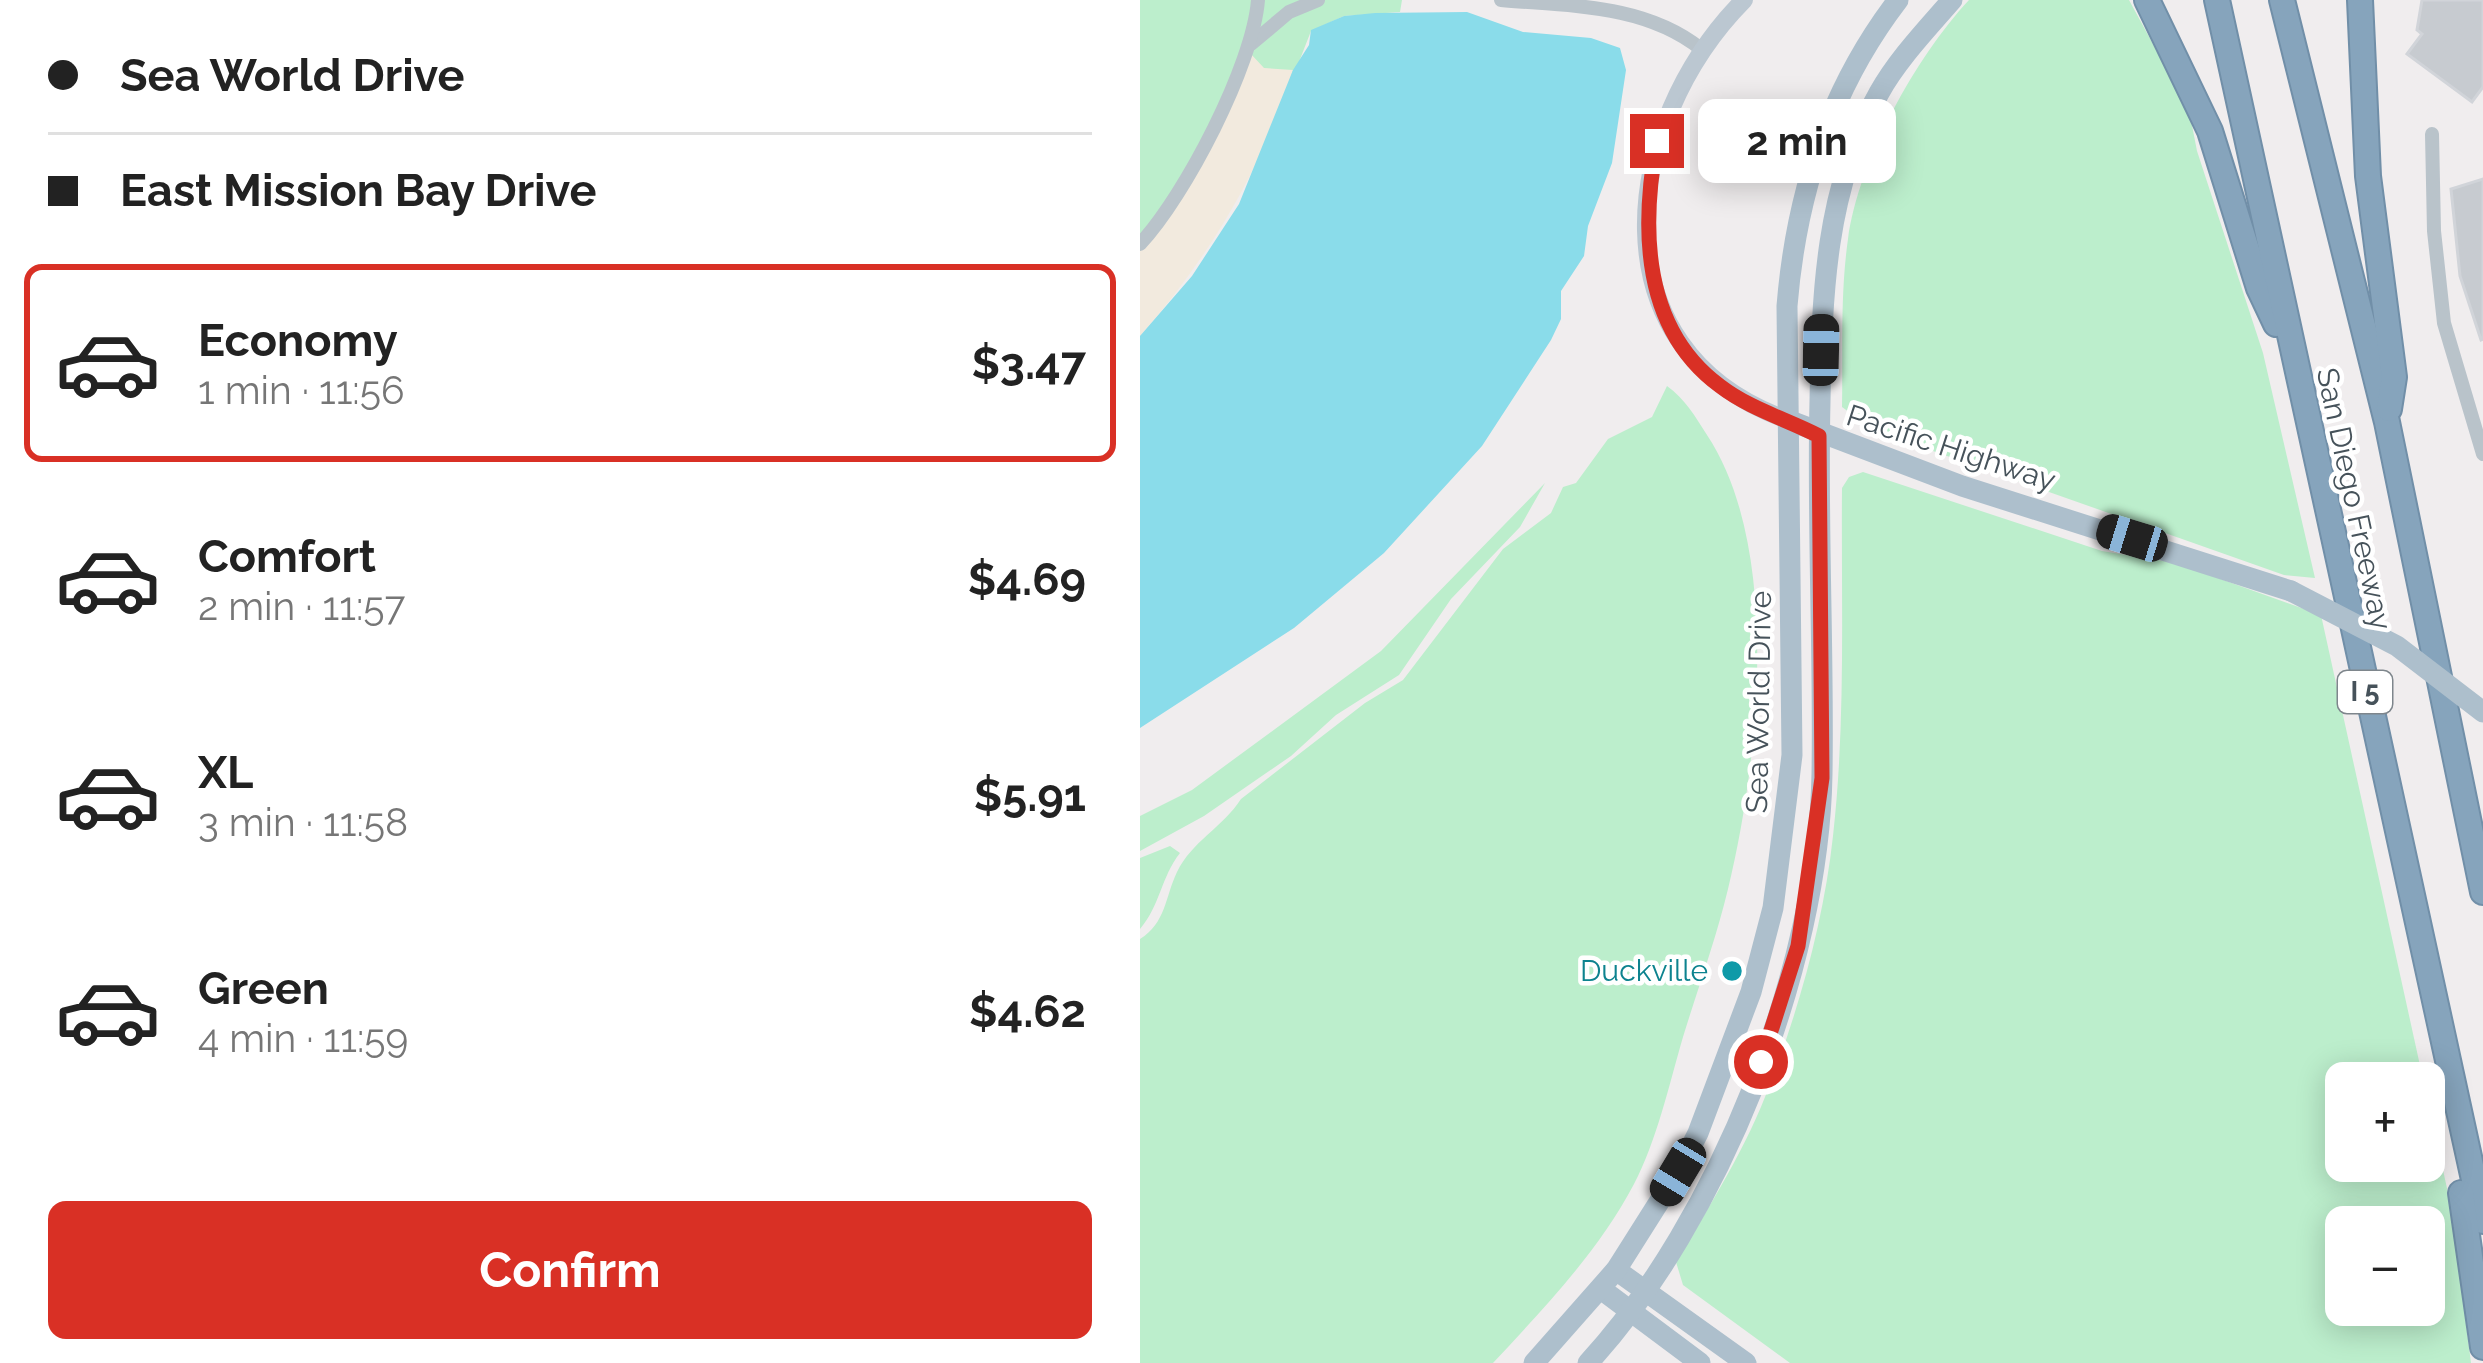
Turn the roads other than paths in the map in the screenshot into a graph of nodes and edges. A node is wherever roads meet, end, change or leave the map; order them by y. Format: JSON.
{"nodes":[{"id":1,"x":1258,"y":0,"type":"edge"},
{"id":2,"x":1318,"y":0,"type":"edge"},
{"id":3,"x":1501,"y":0,"type":"edge"},
{"id":4,"x":1744,"y":0,"type":"edge"},
{"id":5,"x":1898,"y":0,"type":"edge"},
{"id":6,"x":1952,"y":0,"type":"edge"},
{"id":7,"x":2147,"y":0,"type":"edge"},
{"id":8,"x":2217,"y":0,"type":"edge"},
{"id":9,"x":2282,"y":0,"type":"edge"},
{"id":10,"x":2360,"y":0,"type":"edge"},
{"id":11,"x":1247,"y":48,"type":"junction"},
{"id":12,"x":1701,"y":49,"type":"junction"},
{"id":13,"x":2432,"y":134,"type":"dead end"},
{"id":14,"x":1140,"y":244,"type":"edge"},
{"id":15,"x":2293,"y":359,"type":"junction"},
{"id":16,"x":1788,"y":420,"type":"junction"},
{"id":17,"x":2387,"y":422,"type":"junction"},
{"id":18,"x":1819,"y":436,"type":"junction"},
{"id":19,"x":2483,"y":454,"type":"edge"},
{"id":20,"x":2483,"y":712,"type":"edge"},
{"id":21,"x":2483,"y":892,"type":"edge"},
{"id":22,"x":2438,"y":1024,"type":"junction"},
{"id":23,"x":2483,"y":1220,"type":"edge"},
{"id":24,"x":1616,"y":1270,"type":"junction"},
{"id":25,"x":1600,"y":1289,"type":"junction"},
{"id":26,"x":1645,"y":1289,"type":"junction"},
{"id":27,"x":1629,"y":1310,"type":"junction"},
{"id":28,"x":2483,"y":1347,"type":"edge"},
{"id":29,"x":1534,"y":1363,"type":"edge"},
{"id":30,"x":1588,"y":1363,"type":"edge"},
{"id":31,"x":1700,"y":1363,"type":"edge"},
{"id":32,"x":1746,"y":1363,"type":"edge"}],
"edges":[{"from":1,"to":11,"type":"street"},
{"from":2,"to":11,"type":"street"},
{"from":3,"to":12,"type":"street"},
{"from":4,"to":12,"type":"main road"},
{"from":5,"to":16,"type":"main road","name":"Sea World Drive"},
{"from":6,"to":18,"type":"main road","name":"Sea World Drive"},
{"from":7,"to":15,"type":"highway"},
{"from":8,"to":15,"type":"highway","name":"San Diego Freeway","number":"I 5"},
{"from":9,"to":17,"type":"highway","name":"San Diego Freeway","number":"I 5"},
{"from":10,"to":17,"type":"highway"},
{"from":11,"to":14,"type":"street"},
{"from":12,"to":16,"type":"main road"},
{"from":13,"to":19,"type":"street"},
{"from":15,"to":22,"type":"highway","name":"San Diego Freeway","number":"I 5"},
{"from":16,"to":18,"type":"main road","name":"Pacific Highway"},
{"from":16,"to":24,"type":"main road","name":"Sea World Drive"},
{"from":17,"to":21,"type":"highway","name":"San Diego Freeway","number":"I 5"},
{"from":18,"to":20,"type":"main road","name":"Pacific Highway","bridge":true},
{"from":18,"to":26,"type":"main road","name":"Sea World Drive"},
{"from":22,"to":23,"type":"highway","name":"San Diego Freeway","number":"I 5"},
{"from":22,"to":28,"type":"highway"},
{"from":24,"to":25,"type":"main road","name":"Sea World Drive"},
{"from":24,"to":26,"type":"main road"},
{"from":25,"to":27,"type":"main road"},
{"from":25,"to":29,"type":"main road","name":"Sea World Drive"},
{"from":26,"to":27,"type":"main road","name":"Sea World Drive"},
{"from":26,"to":32,"type":"main road"},
{"from":27,"to":30,"type":"main road","name":"Sea World Drive"},
{"from":27,"to":31,"type":"main road"}]}
